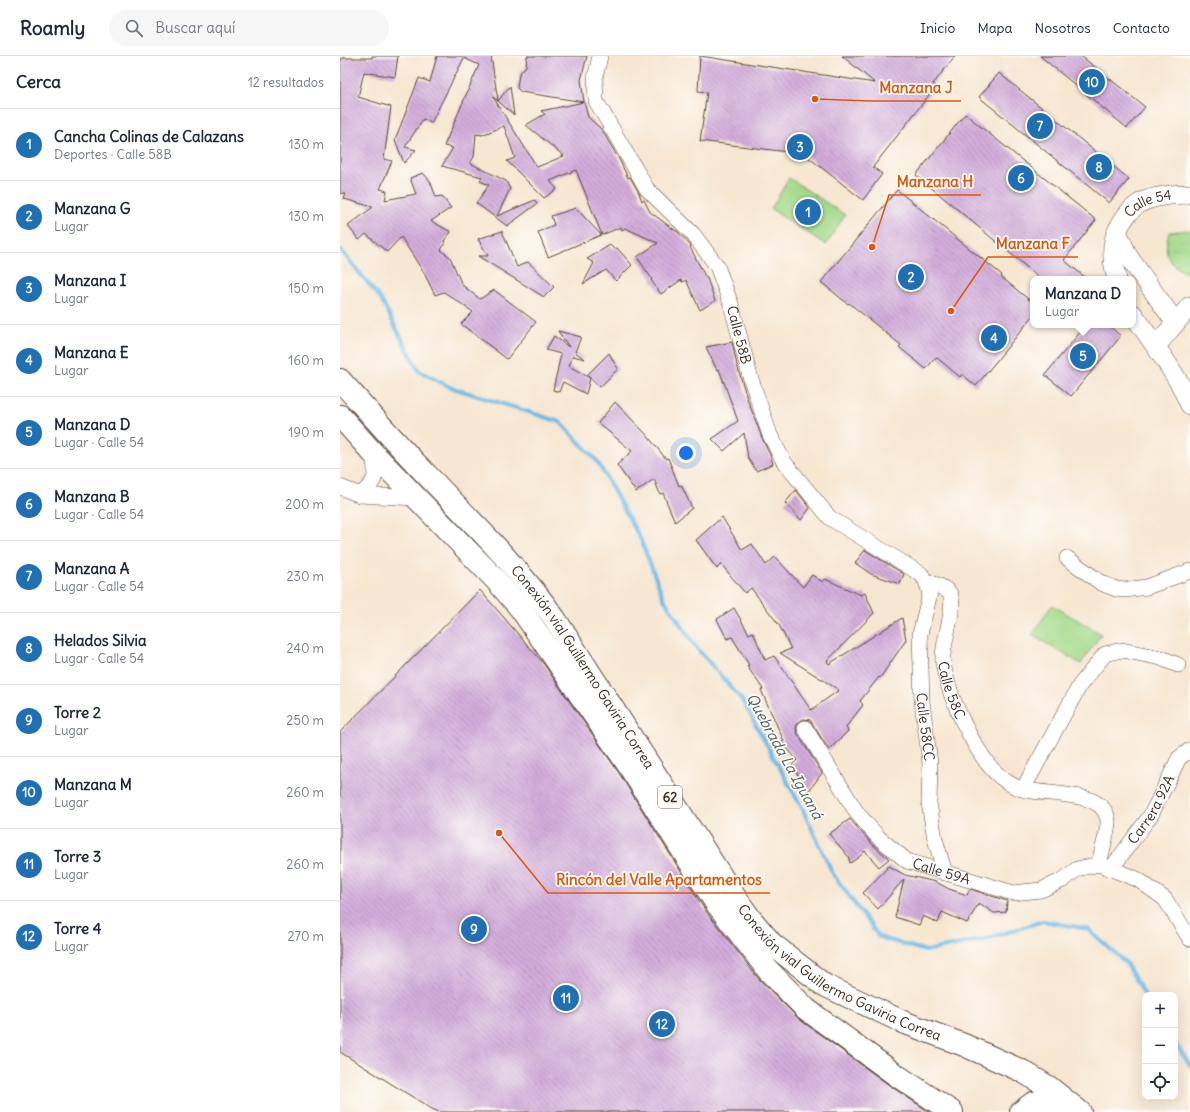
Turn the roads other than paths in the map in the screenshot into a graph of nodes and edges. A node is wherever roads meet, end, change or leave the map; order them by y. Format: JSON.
{"nodes":[{"id":1,"x":600,"y":56,"type":"edge"},
{"id":2,"x":1190,"y":194,"type":"edge"},
{"id":3,"x":1117,"y":231,"type":"junction"},
{"id":4,"x":1116,"y":276,"type":"edge"},
{"id":5,"x":1190,"y":306,"type":"edge"},
{"id":6,"x":1136,"y":318,"type":"edge"},
{"id":7,"x":1175,"y":322,"type":"junction"},
{"id":8,"x":1156,"y":346,"type":"junction"},
{"id":9,"x":340,"y":380,"type":"edge"},
{"id":10,"x":1190,"y":405,"type":"edge"},
{"id":11,"x":340,"y":416,"type":"edge"},
{"id":12,"x":373,"y":453,"type":"junction"},
{"id":13,"x":340,"y":486,"type":"edge"},
{"id":14,"x":360,"y":495,"type":"junction"},
{"id":15,"x":416,"y":498,"type":"junction"},
{"id":16,"x":1067,"y":558,"type":"dead end"},
{"id":17,"x":1190,"y":571,"type":"edge"},
{"id":18,"x":926,"y":581,"type":"junction"},
{"id":19,"x":1178,"y":665,"type":"dead end"},
{"id":20,"x":805,"y":728,"type":"dead end"},
{"id":21,"x":1190,"y":750,"type":"edge"},
{"id":22,"x":1023,"y":789,"type":"junction"},
{"id":23,"x":1105,"y":866,"type":"junction"},
{"id":24,"x":945,"y":873,"type":"junction"},
{"id":25,"x":1190,"y":939,"type":"edge"},
{"id":26,"x":952,"y":1112,"type":"edge"},
{"id":27,"x":1021,"y":1112,"type":"edge"},
{"id":28,"x":1059,"y":1112,"type":"edge"},
{"id":29,"x":1080,"y":1112,"type":"edge"}],
"edges":[{"from":1,"to":18,"type":"street","name":"Calle 58B"},
{"from":2,"to":3,"type":"street","name":"Calle 54"},
{"from":3,"to":4,"type":"street","name":"Calle 54"},
{"from":3,"to":7,"type":"street","name":"Calle 54"},
{"from":5,"to":7,"type":"street"},
{"from":6,"to":8,"type":"street"},
{"from":7,"to":8,"type":"street"},
{"from":8,"to":10,"type":"street"},
{"from":9,"to":29,"type":"highway","name":"Conexión vial Guillermo Gaviria Correa","number":"62"},
{"from":11,"to":12,"type":"highway","name":"Conexión vial Guillermo Gaviria Correa","number":"62"},
{"from":12,"to":14,"type":"street"},
{"from":12,"to":15,"type":"highway","name":"Conexión vial Guillermo Gaviria Correa","number":"62"},
{"from":13,"to":14,"type":"street"},
{"from":14,"to":15,"type":"street"},
{"from":15,"to":26,"type":"highway","name":"Conexión vial Guillermo Gaviria Correa","number":"62"},
{"from":16,"to":17,"type":"street"},
{"from":18,"to":22,"type":"street","name":"Calle 58C"},
{"from":18,"to":24,"type":"street","name":"Calle 58CC"},
{"from":19,"to":22,"type":"street"},
{"from":20,"to":24,"type":"street","name":"Calle 59A"},
{"from":21,"to":23,"type":"street","name":"Carrera 92A"},
{"from":22,"to":23,"type":"street","name":"Calle 58C"},
{"from":23,"to":24,"type":"street","name":"Calle 59A"},
{"from":23,"to":25,"type":"street"},
{"from":27,"to":28,"type":"highway"}]}
